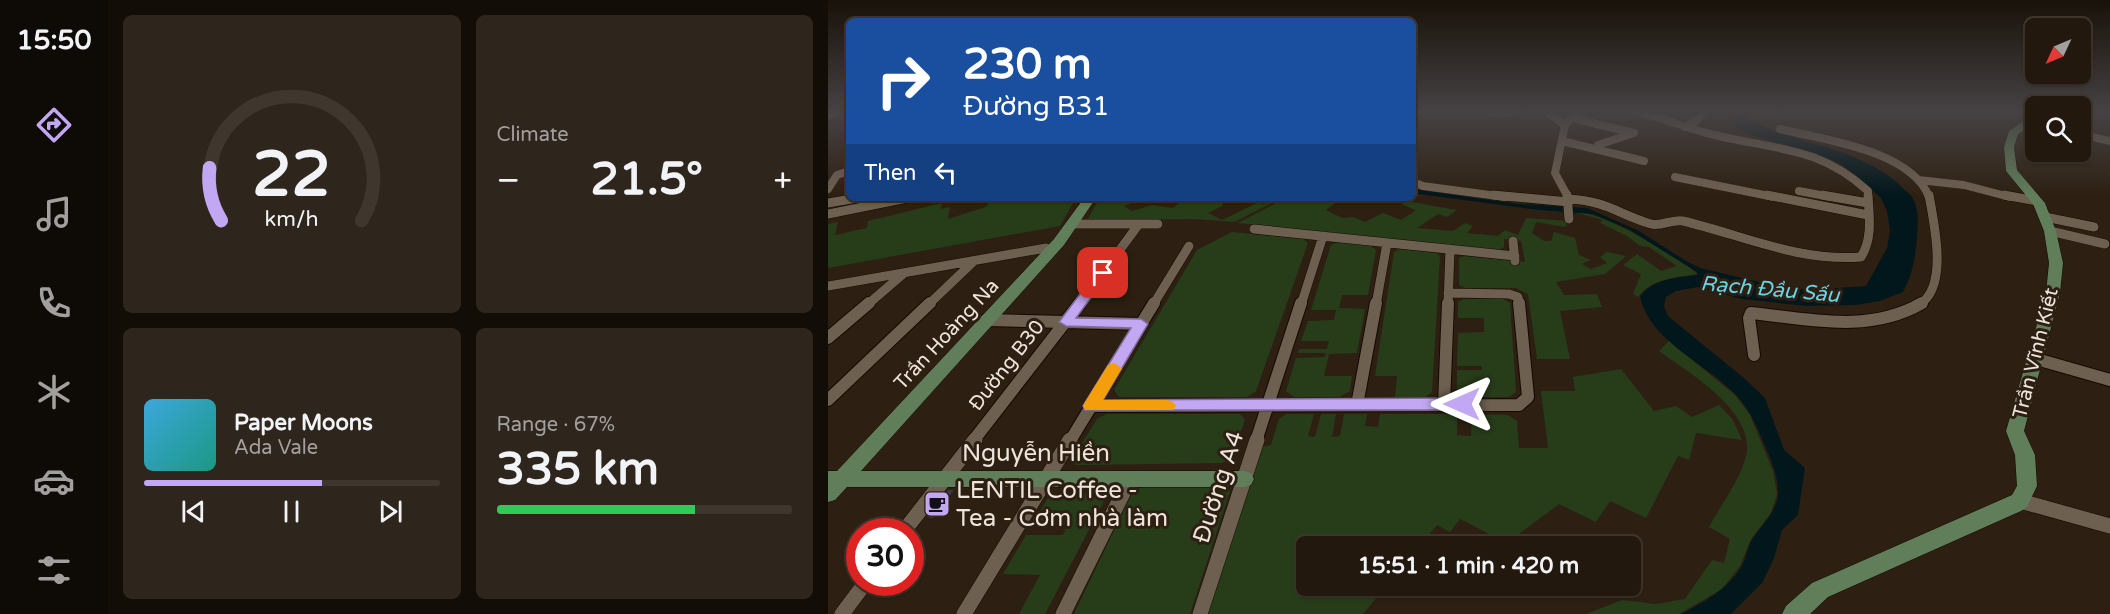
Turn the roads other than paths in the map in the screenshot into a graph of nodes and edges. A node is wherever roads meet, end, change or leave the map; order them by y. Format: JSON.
{"nodes":[{"id":1,"x":1615,"y":140,"type":"edge"},
{"id":2,"x":1740,"y":140,"type":"edge"},
{"id":3,"x":1828,"y":140,"type":"edge"},
{"id":4,"x":2011,"y":140,"type":"edge"},
{"id":5,"x":1562,"y":141,"type":"joint"},
{"id":6,"x":1598,"y":145,"type":"dead end"},
{"id":7,"x":1644,"y":161,"type":"dead end"},
{"id":8,"x":846,"y":172,"type":"edge"},
{"id":9,"x":1675,"y":177,"type":"dead end"},
{"id":10,"x":1919,"y":180,"type":"junction"},
{"id":11,"x":1416,"y":183,"type":"edge"},
{"id":12,"x":828,"y":189,"type":"edge"},
{"id":13,"x":1799,"y":191,"type":"dead end"},
{"id":14,"x":846,"y":199,"type":"edge"},
{"id":15,"x":829,"y":201,"type":"edge"},
{"id":16,"x":892,"y":201,"type":"edge"},
{"id":17,"x":1078,"y":201,"type":"edge"},
{"id":18,"x":1088,"y":201,"type":"edge"},
{"id":19,"x":1569,"y":201,"type":"junction"},
{"id":20,"x":2037,"y":201,"type":"junction"},
{"id":21,"x":1868,"y":203,"type":"junction"},
{"id":22,"x":828,"y":214,"type":"edge"},
{"id":23,"x":1868,"y":214,"type":"junction"},
{"id":24,"x":1569,"y":217,"type":"dead end"},
{"id":25,"x":1074,"y":224,"type":"junction"},
{"id":26,"x":1139,"y":224,"type":"junction"},
{"id":27,"x":1158,"y":224,"type":"dead end"},
{"id":28,"x":2047,"y":224,"type":"junction"},
{"id":29,"x":2094,"y":227,"type":"dead end"},
{"id":30,"x":1254,"y":229,"type":"dead end"},
{"id":31,"x":1323,"y":236,"type":"junction"},
{"id":32,"x":1513,"y":241,"type":"dead end"},
{"id":33,"x":1387,"y":243,"type":"junction"},
{"id":34,"x":2105,"y":244,"type":"dead end"},
{"id":35,"x":1189,"y":246,"type":"dead end"},
{"id":36,"x":1046,"y":248,"type":"junction"},
{"id":37,"x":1450,"y":249,"type":"junction"},
{"id":38,"x":974,"y":261,"type":"junction"},
{"id":39,"x":904,"y":273,"type":"junction"},
{"id":40,"x":830,"y":287,"type":"edge"},
{"id":41,"x":1448,"y":293,"type":"junction"},
{"id":42,"x":986,"y":320,"type":"junction"},
{"id":43,"x":1066,"y":322,"type":"junction"},
{"id":44,"x":1141,"y":324,"type":"junction"},
{"id":45,"x":828,"y":338,"type":"edge"},
{"id":46,"x":1754,"y":355,"type":"dead end"},
{"id":47,"x":2033,"y":358,"type":"junction"},
{"id":48,"x":2110,"y":380,"type":"edge"},
{"id":49,"x":828,"y":400,"type":"edge"},
{"id":50,"x":1444,"y":404,"type":"junction"},
{"id":51,"x":1268,"y":405,"type":"junction"},
{"id":52,"x":1357,"y":405,"type":"junction"},
{"id":53,"x":1091,"y":406,"type":"junction"},
{"id":54,"x":942,"y":479,"type":"junction"},
{"id":55,"x":1047,"y":479,"type":"junction"},
{"id":56,"x":1130,"y":479,"type":"junction"},
{"id":57,"x":1244,"y":479,"type":"junction"},
{"id":58,"x":831,"y":483,"type":"edge"},
{"id":59,"x":2020,"y":501,"type":"junction"},
{"id":60,"x":914,"y":518,"type":"edge"},
{"id":61,"x":2110,"y":526,"type":"edge"},
{"id":62,"x":856,"y":596,"type":"edge"},
{"id":63,"x":842,"y":614,"type":"edge"},
{"id":64,"x":964,"y":614,"type":"edge"},
{"id":65,"x":1062,"y":614,"type":"edge"},
{"id":66,"x":1200,"y":614,"type":"edge"},
{"id":67,"x":1794,"y":614,"type":"edge"}],
"edges":[{"from":1,"to":6,"type":"street"},
{"from":2,"to":21,"type":"street"},
{"from":3,"to":10,"type":"street"},
{"from":4,"to":20,"type":"street","name":"Trần Vĩnh Kiết"},
{"from":5,"to":7,"type":"street"},
{"from":5,"to":19,"type":"street"},
{"from":8,"to":12,"type":"street"},
{"from":9,"to":23,"type":"street"},
{"from":10,"to":20,"type":"street"},
{"from":10,"to":46,"type":"street"},
{"from":11,"to":19,"type":"street"},
{"from":13,"to":21,"type":"street"},
{"from":14,"to":15,"type":"street"},
{"from":16,"to":22,"type":"street"},
{"from":17,"to":36,"type":"street","name":"Trần Hoàng Na"},
{"from":18,"to":25,"type":"street","name":"Trần Hoàng Na"},
{"from":19,"to":23,"type":"street"},
{"from":19,"to":24,"type":"street"},
{"from":20,"to":28,"type":"street","name":"Trần Vĩnh Kiết"},
{"from":21,"to":23,"type":"street"},
{"from":25,"to":26,"type":"street"},
{"from":25,"to":42,"type":"street","name":"Trần Hoàng Na"},
{"from":26,"to":27,"type":"street"},
{"from":26,"to":43,"type":"street","name":"Đường B30"},
{"from":28,"to":29,"type":"street"},
{"from":28,"to":34,"type":"street"},
{"from":28,"to":47,"type":"street","name":"Trần Vĩnh Kiết"},
{"from":30,"to":31,"type":"street"},
{"from":31,"to":33,"type":"street"},
{"from":31,"to":51,"type":"street","name":"Đường A4"},
{"from":32,"to":37,"type":"street"},
{"from":33,"to":37,"type":"street"},
{"from":33,"to":52,"type":"street"},
{"from":35,"to":44,"type":"street"},
{"from":36,"to":38,"type":"street"},
{"from":36,"to":58,"type":"street","name":"Trần Hoàng Na"},
{"from":37,"to":41,"type":"street"},
{"from":38,"to":39,"type":"street"},
{"from":38,"to":49,"type":"street"},
{"from":39,"to":40,"type":"street"},
{"from":39,"to":45,"type":"street"},
{"from":41,"to":50,"type":"street"},
{"from":41,"to":50,"type":"street"},
{"from":42,"to":43,"type":"street"},
{"from":42,"to":58,"type":"street","name":"Trần Hoàng Na"},
{"from":43,"to":44,"type":"street"},
{"from":43,"to":54,"type":"street","name":"Đường B30"},
{"from":44,"to":53,"type":"street"},
{"from":47,"to":48,"type":"street"},
{"from":47,"to":59,"type":"street","name":"Trần Vĩnh Kiết"},
{"from":50,"to":52,"type":"street"},
{"from":51,"to":52,"type":"street"},
{"from":51,"to":53,"type":"street"},
{"from":51,"to":57,"type":"street","name":"Đường A4"},
{"from":53,"to":55,"type":"street"},
{"from":54,"to":55,"type":"street","name":"Nguyễn Hiền"},
{"from":54,"to":58,"type":"street","name":"Nguyễn Hiền"},
{"from":54,"to":60,"type":"street","name":"Đường B30"},
{"from":55,"to":56,"type":"street","name":"Nguyễn Hiền"},
{"from":55,"to":64,"type":"street"},
{"from":56,"to":57,"type":"street","name":"Nguyễn Hiền"},
{"from":56,"to":65,"type":"street"},
{"from":57,"to":66,"type":"street","name":"Đường A4"},
{"from":59,"to":61,"type":"street"},
{"from":59,"to":67,"type":"street"},
{"from":62,"to":63,"type":"street"}]}
